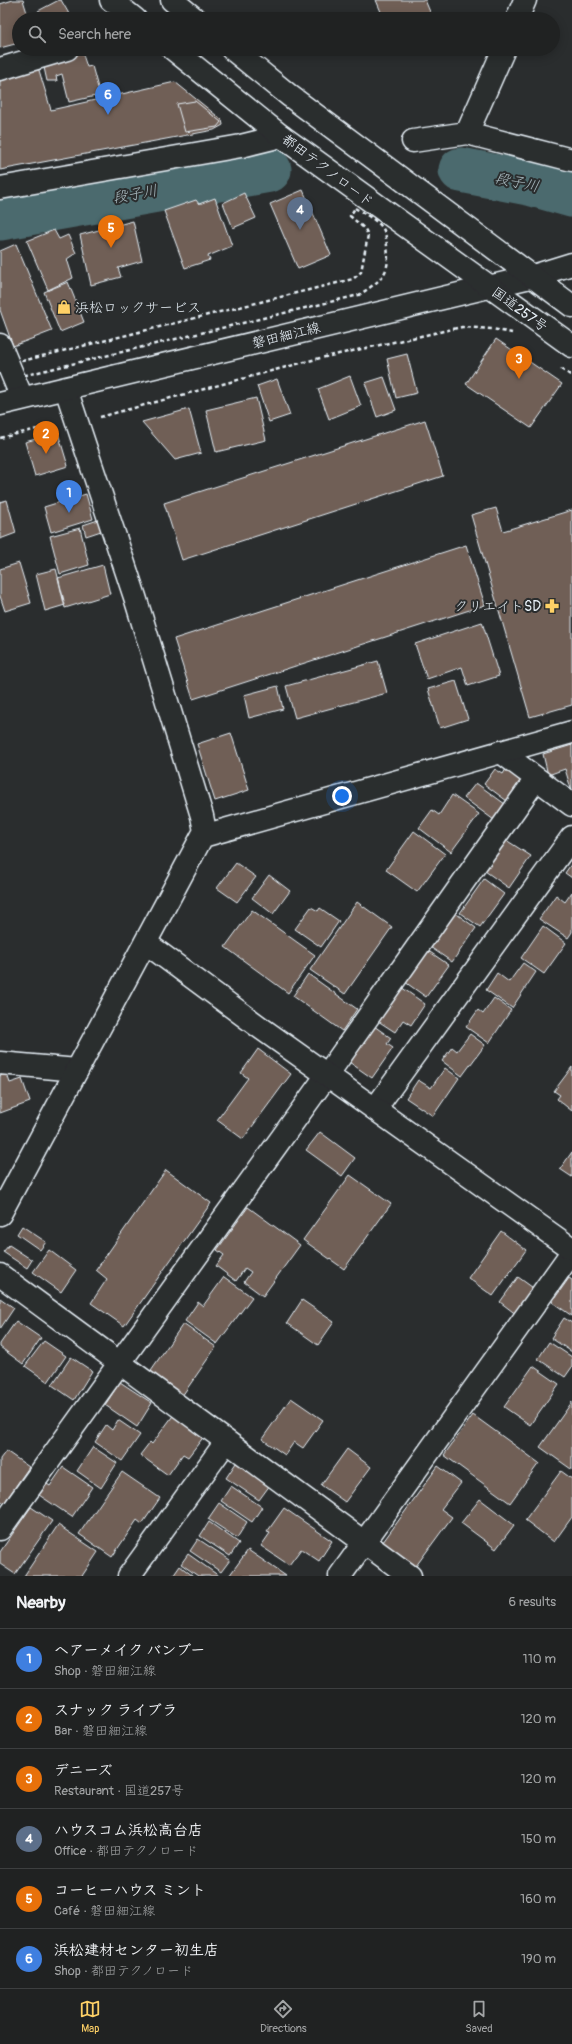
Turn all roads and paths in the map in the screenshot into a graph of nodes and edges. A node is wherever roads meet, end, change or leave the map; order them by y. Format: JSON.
{"nodes":[{"id":1,"x":111,"y":0,"type":"edge"},
{"id":2,"x":172,"y":0,"type":"edge"},
{"id":3,"x":525,"y":0,"type":"edge"},
{"id":4,"x":126,"y":12,"type":"edge"},
{"id":5,"x":187,"y":12,"type":"edge"},
{"id":6,"x":520,"y":12,"type":"edge"},
{"id":7,"x":44,"y":56,"type":"edge"},
{"id":8,"x":182,"y":56,"type":"edge"},
{"id":9,"x":241,"y":56,"type":"edge"},
{"id":10,"x":501,"y":56,"type":"edge"},
{"id":11,"x":0,"y":69,"type":"edge"},
{"id":12,"x":467,"y":133,"type":"junction"},
{"id":13,"x":281,"y":136,"type":"junction"},
{"id":14,"x":413,"y":141,"type":"dead end"},
{"id":15,"x":572,"y":160,"type":"edge"},
{"id":16,"x":0,"y":188,"type":"edge"},
{"id":17,"x":572,"y":264,"type":"edge"},
{"id":18,"x":530,"y":277,"type":"junction"},
{"id":19,"x":488,"y":286,"type":"junction"},
{"id":20,"x":572,"y":306,"type":"edge"},
{"id":21,"x":518,"y":337,"type":"dead end"},
{"id":22,"x":0,"y":344,"type":"edge"},
{"id":23,"x":572,"y":346,"type":"edge"},
{"id":24,"x":14,"y":363,"type":"joint"},
{"id":25,"x":560,"y":368,"type":"dead end"},
{"id":26,"x":572,"y":376,"type":"edge"},
{"id":27,"x":66,"y":389,"type":"junction"},
{"id":28,"x":22,"y":398,"type":"junction"},
{"id":29,"x":0,"y":404,"type":"edge"},
{"id":30,"x":85,"y":419,"type":"junction"},
{"id":31,"x":0,"y":438,"type":"edge"},
{"id":32,"x":572,"y":732,"type":"edge"},
{"id":33,"x":501,"y":752,"type":"junction"},
{"id":34,"x":536,"y":779,"type":"junction"},
{"id":35,"x":572,"y":806,"type":"edge"},
{"id":36,"x":203,"y":836,"type":"junction"},
{"id":37,"x":572,"y":836,"type":"edge"},
{"id":38,"x":146,"y":943,"type":"junction"},
{"id":39,"x":0,"y":1063,"type":"edge"},
{"id":40,"x":77,"y":1070,"type":"junction"},
{"id":41,"x":327,"y":1076,"type":"junction"},
{"id":42,"x":375,"y":1109,"type":"junction"},
{"id":43,"x":0,"y":1214,"type":"edge"},
{"id":44,"x":572,"y":1250,"type":"edge"},
{"id":45,"x":0,"y":1275,"type":"edge"},
{"id":46,"x":120,"y":1364,"type":"junction"},
{"id":47,"x":226,"y":1442,"type":"junction"},
{"id":48,"x":0,"y":1529,"type":"edge"},
{"id":49,"x":364,"y":1542,"type":"junction"},
{"id":50,"x":129,"y":1576,"type":"edge"},
{"id":51,"x":340,"y":1576,"type":"edge"},
{"id":52,"x":410,"y":1576,"type":"edge"}],
"edges":[{"from":1,"to":4,"type":"main road"},
{"from":2,"to":5,"type":"main road"},
{"from":3,"to":6,"type":"main road"},
{"from":7,"to":11,"type":"main road"},
{"from":8,"to":13,"type":"main road","name":"都田テクノロード"},
{"from":9,"to":18,"type":"main road"},
{"from":10,"to":12,"type":"main road"},
{"from":12,"to":14,"type":"main road"},
{"from":12,"to":15,"type":"main road"},
{"from":13,"to":16,"type":"main road"},
{"from":13,"to":19,"type":"main road","name":"都田テクノロード"},
{"from":17,"to":18,"type":"main road","name":"磐田細江線"},
{"from":18,"to":19,"type":"main road","name":"磐田細江線"},
{"from":18,"to":20,"type":"main road"},
{"from":19,"to":23,"type":"main road","name":"国道257号"},
{"from":19,"to":27,"type":"main road","name":"磐田細江線"},
{"from":21,"to":30,"type":"path"},
{"from":22,"to":28,"type":"main road"},
{"from":24,"to":24,"type":"path"},
{"from":25,"to":26,"type":"path"},
{"from":27,"to":28,"type":"main road","name":"磐田細江線"},
{"from":27,"to":30,"type":"main road"},
{"from":28,"to":29,"type":"main road","name":"磐田細江線"},
{"from":30,"to":31,"type":"path"},
{"from":30,"to":36,"type":"main road"},
{"from":32,"to":33,"type":"main road"},
{"from":33,"to":34,"type":"main road"},
{"from":33,"to":36,"type":"main road"},
{"from":34,"to":35,"type":"main road"},
{"from":34,"to":41,"type":"main road"},
{"from":36,"to":38,"type":"main road"},
{"from":37,"to":42,"type":"main road"},
{"from":38,"to":40,"type":"main road"},
{"from":38,"to":41,"type":"main road"},
{"from":39,"to":40,"type":"main road"},
{"from":40,"to":43,"type":"main road"},
{"from":41,"to":42,"type":"main road"},
{"from":41,"to":46,"type":"main road"},
{"from":42,"to":44,"type":"main road"},
{"from":44,"to":49,"type":"main road"},
{"from":45,"to":46,"type":"main road"},
{"from":46,"to":47,"type":"main road"},
{"from":46,"to":48,"type":"main road"},
{"from":47,"to":49,"type":"main road"},
{"from":47,"to":50,"type":"main road"},
{"from":49,"to":51,"type":"main road"},
{"from":49,"to":52,"type":"main road"}]}
